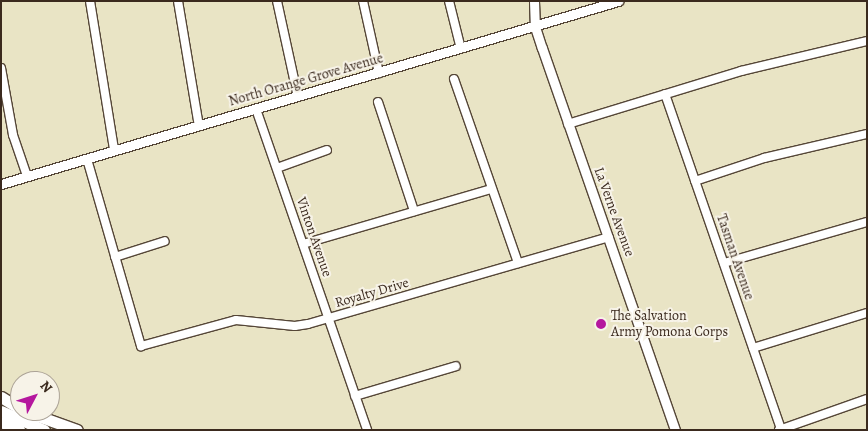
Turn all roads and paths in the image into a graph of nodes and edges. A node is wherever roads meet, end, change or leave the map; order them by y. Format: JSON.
{"nodes":[{"id":1,"x":90,"y":1,"type":"edge"},
{"id":2,"x":178,"y":1,"type":"edge"},
{"id":3,"x":277,"y":1,"type":"edge"},
{"id":4,"x":363,"y":1,"type":"edge"},
{"id":5,"x":449,"y":1,"type":"edge"},
{"id":6,"x":534,"y":1,"type":"edge"},
{"id":7,"x":618,"y":1,"type":"edge"},
{"id":8,"x":535,"y":27,"type":"junction"},
{"id":9,"x":867,"y":41,"type":"edge"},
{"id":10,"x":461,"y":49,"type":"junction"},
{"id":11,"x":1,"y":68,"type":"edge"},
{"id":12,"x":379,"y":73,"type":"junction"},
{"id":13,"x":454,"y":79,"type":"dead end"},
{"id":14,"x":665,"y":94,"type":"junction"},
{"id":15,"x":298,"y":97,"type":"junction"},
{"id":16,"x":378,"y":102,"type":"dead end"},
{"id":17,"x":256,"y":109,"type":"junction"},
{"id":18,"x":568,"y":124,"type":"junction"},
{"id":19,"x":199,"y":126,"type":"junction"},
{"id":20,"x":867,"y":134,"type":"edge"},
{"id":21,"x":114,"y":150,"type":"junction"},
{"id":22,"x":328,"y":150,"type":"dead end"},
{"id":23,"x":87,"y":158,"type":"junction"},
{"id":24,"x":277,"y":168,"type":"junction"},
{"id":25,"x":27,"y":176,"type":"junction"},
{"id":26,"x":695,"y":181,"type":"junction"},
{"id":27,"x":1,"y":184,"type":"edge"},
{"id":28,"x":491,"y":189,"type":"junction"},
{"id":29,"x":414,"y":211,"type":"junction"},
{"id":30,"x":867,"y":222,"type":"edge"},
{"id":31,"x":608,"y":237,"type":"junction"},
{"id":32,"x":165,"y":241,"type":"dead end"},
{"id":33,"x":304,"y":244,"type":"junction"},
{"id":34,"x":115,"y":257,"type":"junction"},
{"id":35,"x":518,"y":263,"type":"junction"},
{"id":36,"x":724,"y":263,"type":"junction"},
{"id":37,"x":867,"y":314,"type":"edge"},
{"id":38,"x":328,"y":319,"type":"junction"},
{"id":39,"x":754,"y":348,"type":"junction"},
{"id":40,"x":456,"y":366,"type":"dead end"},
{"id":41,"x":354,"y":396,"type":"junction"},
{"id":42,"x":867,"y":399,"type":"edge"},
{"id":43,"x":1,"y":412,"type":"edge"},
{"id":44,"x":52,"y":421,"type":"edge"},
{"id":45,"x":1,"y":422,"type":"edge"},
{"id":46,"x":780,"y":429,"type":"edge"},
{"id":47,"x":18,"y":430,"type":"edge"},
{"id":48,"x":44,"y":430,"type":"edge"},
{"id":49,"x":77,"y":430,"type":"edge"},
{"id":50,"x":367,"y":430,"type":"edge"},
{"id":51,"x":675,"y":430,"type":"edge"}],
"edges":[{"from":1,"to":21,"type":"street"},
{"from":2,"to":19,"type":"street"},
{"from":3,"to":15,"type":"street"},
{"from":4,"to":12,"type":"street"},
{"from":5,"to":10,"type":"street"},
{"from":6,"to":8,"type":"main road","name":"La Verne Avenue"},
{"from":7,"to":8,"type":"main road","name":"North Orange Grove Avenue"},
{"from":8,"to":10,"type":"main road","name":"North Orange Grove Avenue"},
{"from":8,"to":18,"type":"main road","name":"La Verne Avenue"},
{"from":9,"to":14,"type":"street"},
{"from":10,"to":12,"type":"main road","name":"North Orange Grove Avenue"},
{"from":11,"to":25,"type":"street"},
{"from":12,"to":15,"type":"main road","name":"North Orange Grove Avenue"},
{"from":13,"to":28,"type":"street"},
{"from":14,"to":18,"type":"street"},
{"from":14,"to":26,"type":"street","name":"Tasman Avenue"},
{"from":15,"to":17,"type":"main road","name":"North Orange Grove Avenue"},
{"from":16,"to":29,"type":"street"},
{"from":17,"to":19,"type":"main road","name":"North Orange Grove Avenue"},
{"from":17,"to":24,"type":"street","name":"Vinton Avenue"},
{"from":18,"to":31,"type":"main road","name":"La Verne Avenue"},
{"from":19,"to":21,"type":"main road","name":"North Orange Grove Avenue"},
{"from":20,"to":26,"type":"street"},
{"from":21,"to":23,"type":"main road","name":"North Orange Grove Avenue"},
{"from":22,"to":24,"type":"street"},
{"from":23,"to":25,"type":"main road","name":"North Orange Grove Avenue"},
{"from":23,"to":34,"type":"street"},
{"from":24,"to":33,"type":"street","name":"Vinton Avenue"},
{"from":25,"to":27,"type":"main road","name":"North Orange Grove Avenue"},
{"from":26,"to":36,"type":"street","name":"Tasman Avenue"},
{"from":28,"to":29,"type":"street"},
{"from":28,"to":35,"type":"street"},
{"from":29,"to":33,"type":"street"},
{"from":30,"to":36,"type":"street"},
{"from":31,"to":35,"type":"street","name":"Royalty Drive"},
{"from":31,"to":51,"type":"main road","name":"La Verne Avenue"},
{"from":32,"to":34,"type":"street"},
{"from":33,"to":38,"type":"street","name":"Vinton Avenue"},
{"from":34,"to":38,"type":"street","name":"Royalty Drive"},
{"from":35,"to":38,"type":"street","name":"Royalty Drive"},
{"from":36,"to":39,"type":"street","name":"Tasman Avenue"},
{"from":37,"to":39,"type":"street"},
{"from":38,"to":41,"type":"street","name":"Vinton Avenue"},
{"from":39,"to":46,"type":"street","name":"Tasman Avenue"},
{"from":40,"to":41,"type":"street"},
{"from":41,"to":50,"type":"street","name":"Vinton Avenue"},
{"from":42,"to":46,"type":"street"},
{"from":43,"to":48,"type":"highway"},
{"from":44,"to":49,"type":"highway"},
{"from":45,"to":47,"type":"highway"}]}
